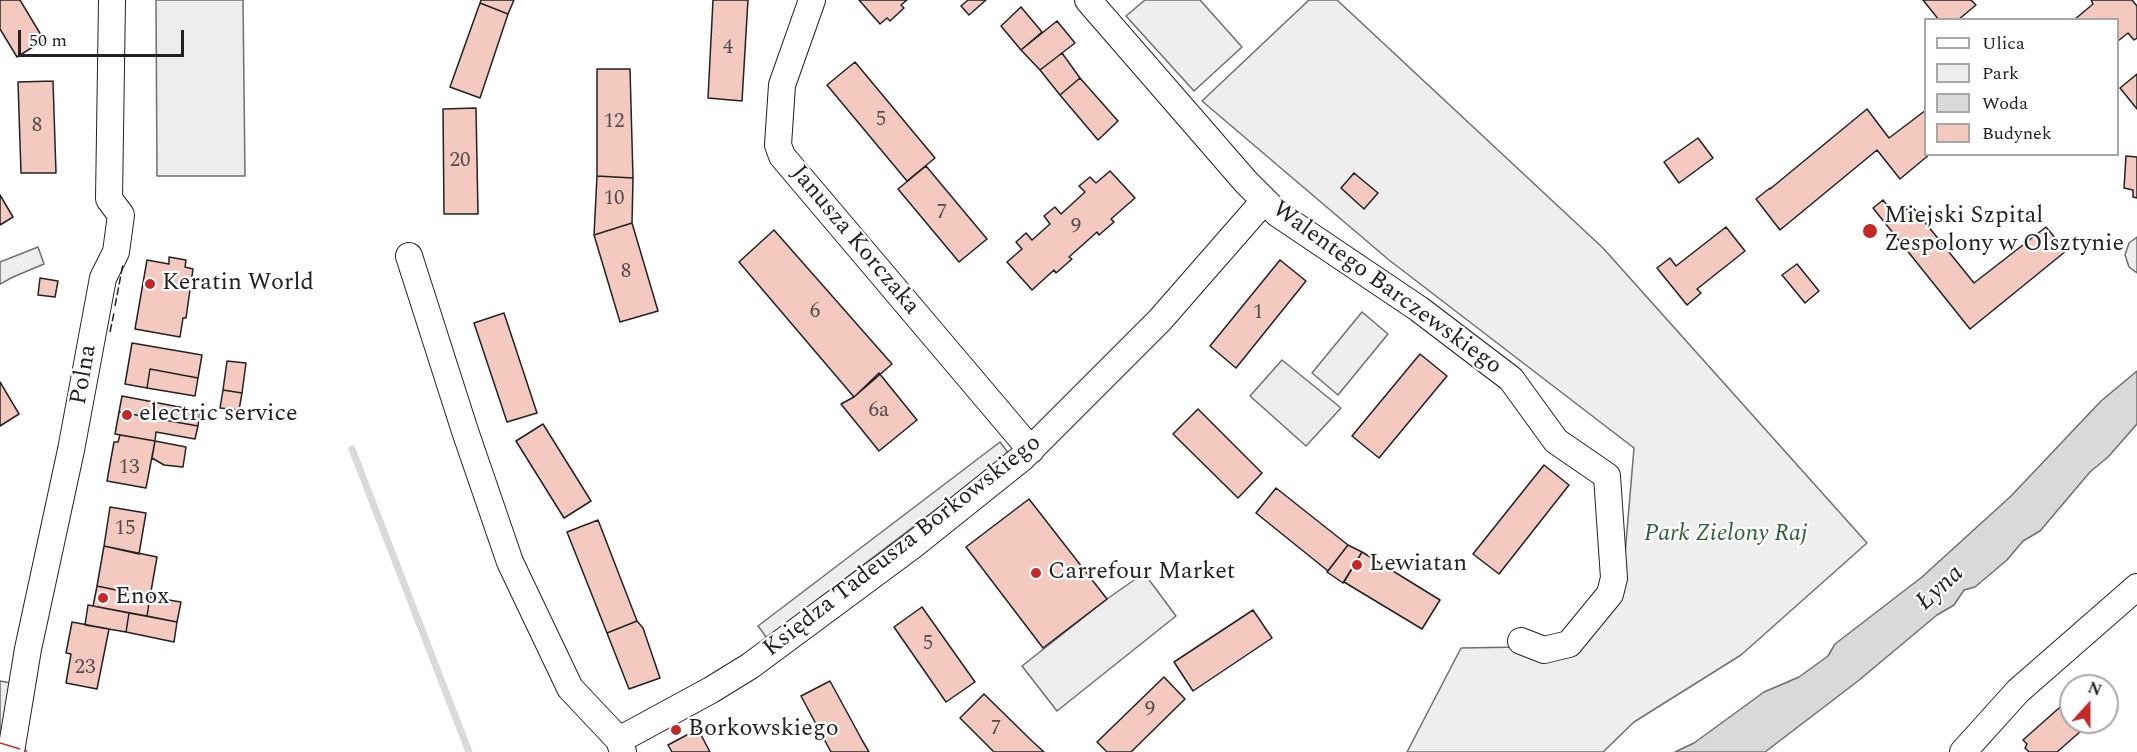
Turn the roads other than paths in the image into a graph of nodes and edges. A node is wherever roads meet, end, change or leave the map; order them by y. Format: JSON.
{"nodes":[{"id":1,"x":112,"y":0,"type":"edge"},
{"id":2,"x":812,"y":0,"type":"edge"},
{"id":3,"x":1088,"y":0,"type":"edge"},
{"id":4,"x":1264,"y":201,"type":"junction"},
{"id":5,"x":409,"y":256,"type":"dead end"},
{"id":6,"x":1031,"y":450,"type":"junction"},
{"id":7,"x":2137,"y":587,"type":"edge"},
{"id":8,"x":1521,"y":641,"type":"dead end"},
{"id":9,"x":621,"y":746,"type":"edge"},
{"id":10,"x":11,"y":752,"type":"edge"},
{"id":11,"x":1963,"y":752,"type":"edge"}],
"edges":[{"from":1,"to":10,"type":"street","name":"Polna"},
{"from":2,"to":6,"type":"street","name":"Janusza Korczaka"},
{"from":3,"to":4,"type":"street","name":"Walentego Barczewskiego"},
{"from":4,"to":6,"type":"street","name":"Księdza Tadeusza Borkowskiego"},
{"from":4,"to":8,"type":"street","name":"Walentego Barczewskiego"},
{"from":5,"to":9,"type":"street"},
{"from":6,"to":9,"type":"street","name":"Księdza Tadeusza Borkowskiego"},
{"from":7,"to":11,"type":"street"}]}
